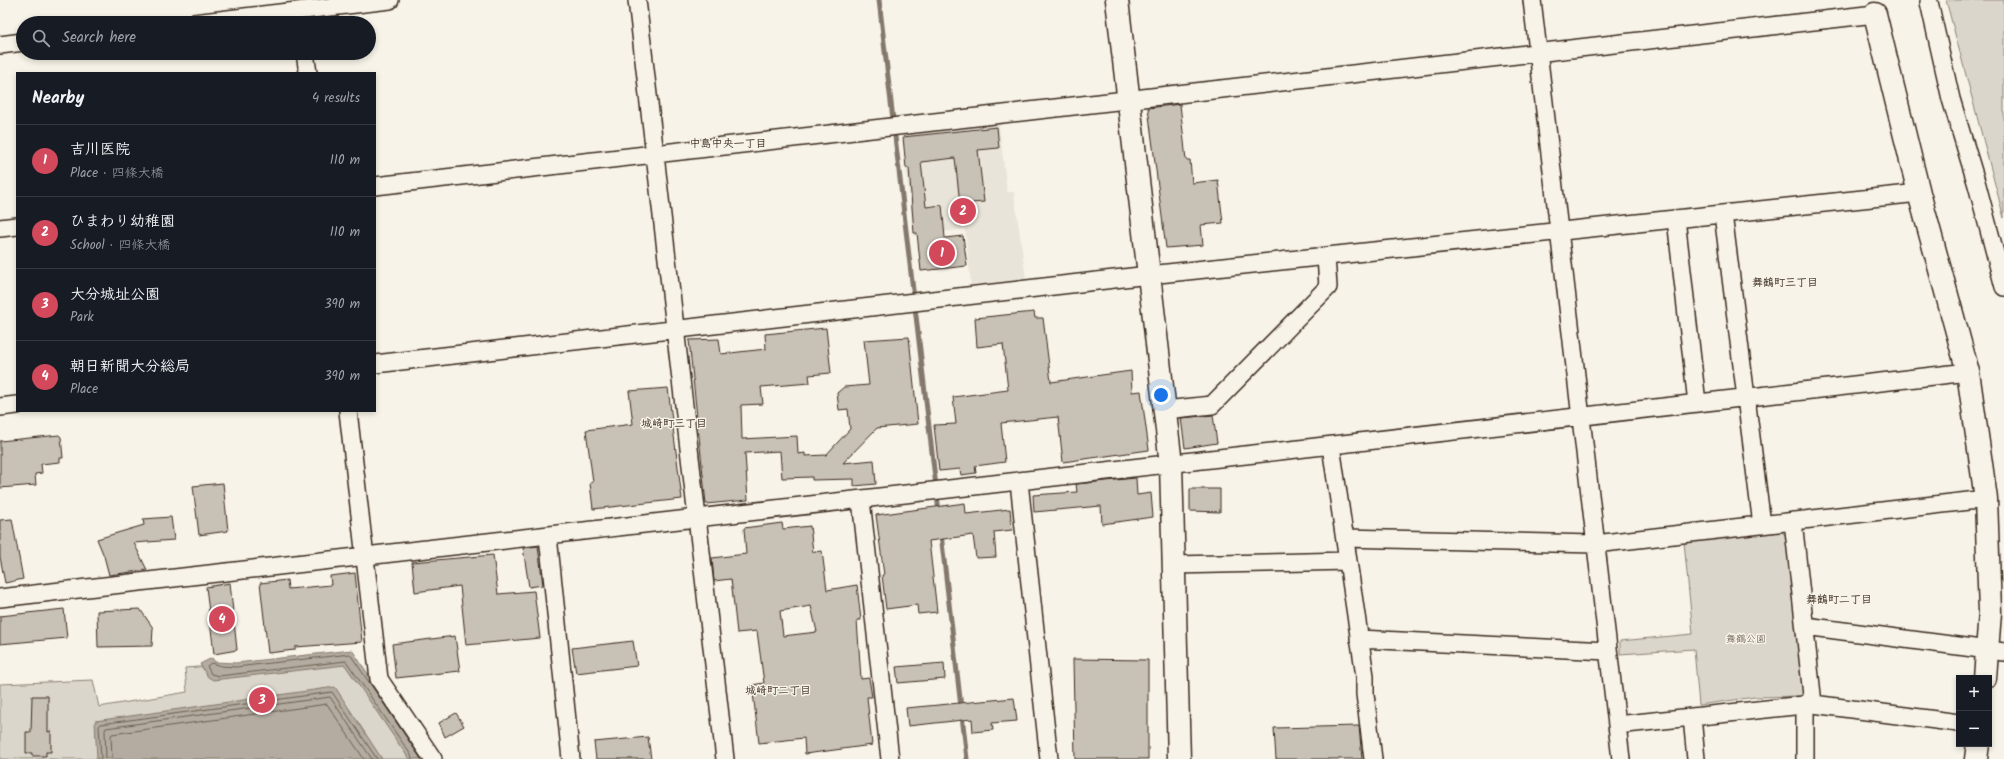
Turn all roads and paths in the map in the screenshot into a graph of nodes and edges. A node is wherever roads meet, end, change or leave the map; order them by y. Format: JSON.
{"nodes":[{"id":1,"x":390,"y":0,"type":"edge"},
{"id":2,"x":637,"y":0,"type":"edge"},
{"id":3,"x":1117,"y":0,"type":"edge"},
{"id":4,"x":1532,"y":0,"type":"edge"},
{"id":5,"x":1929,"y":2,"type":"dead end"},
{"id":6,"x":300,"y":11,"type":"edge"},
{"id":7,"x":1875,"y":14,"type":"joint"},
{"id":8,"x":256,"y":16,"type":"edge"},
{"id":9,"x":16,"y":43,"type":"edge"},
{"id":10,"x":0,"y":45,"type":"edge"},
{"id":11,"x":1538,"y":53,"type":"junction"},
{"id":12,"x":306,"y":60,"type":"edge"},
{"id":13,"x":308,"y":72,"type":"edge"},
{"id":14,"x":1128,"y":100,"type":"junction"},
{"id":15,"x":655,"y":154,"type":"junction"},
{"id":16,"x":376,"y":186,"type":"edge"},
{"id":17,"x":1919,"y":193,"type":"junction"},
{"id":18,"x":1723,"y":214,"type":"junction"},
{"id":19,"x":1676,"y":219,"type":"junction"},
{"id":20,"x":16,"y":226,"type":"edge"},
{"id":21,"x":0,"y":228,"type":"edge"},
{"id":22,"x":1559,"y":231,"type":"junction"},
{"id":23,"x":1326,"y":256,"type":"junction"},
{"id":24,"x":1149,"y":275,"type":"junction"},
{"id":25,"x":2004,"y":287,"type":"edge"},
{"id":26,"x":675,"y":329,"type":"junction"},
{"id":27,"x":376,"y":364,"type":"edge"},
{"id":28,"x":1968,"y":372,"type":"junction"},
{"id":29,"x":1746,"y":397,"type":"junction"},
{"id":30,"x":1697,"y":403,"type":"junction"},
{"id":31,"x":16,"y":405,"type":"edge"},
{"id":32,"x":0,"y":407,"type":"edge"},
{"id":33,"x":1165,"y":410,"type":"junction"},
{"id":34,"x":348,"y":412,"type":"edge"},
{"id":35,"x":1581,"y":417,"type":"junction"},
{"id":36,"x":1331,"y":446,"type":"junction"},
{"id":37,"x":1171,"y":464,"type":"junction"},
{"id":38,"x":1019,"y":482,"type":"junction"},
{"id":39,"x":1986,"y":499,"type":"junction"},
{"id":40,"x":862,"y":500,"type":"junction"},
{"id":41,"x":697,"y":519,"type":"junction"},
{"id":42,"x":1793,"y":521,"type":"junction"},
{"id":43,"x":1762,"y":525,"type":"junction"},
{"id":44,"x":548,"y":536,"type":"junction"},
{"id":45,"x":1345,"y":538,"type":"junction"},
{"id":46,"x":1596,"y":544,"type":"junction"},
{"id":47,"x":365,"y":557,"type":"junction"},
{"id":48,"x":1348,"y":561,"type":"junction"},
{"id":49,"x":1174,"y":565,"type":"junction"},
{"id":50,"x":0,"y":598,"type":"edge"},
{"id":51,"x":1805,"y":626,"type":"junction"},
{"id":52,"x":1359,"y":639,"type":"junction"},
{"id":53,"x":1608,"y":651,"type":"junction"},
{"id":54,"x":1996,"y":651,"type":"edge"},
{"id":55,"x":1986,"y":675,"type":"edge"},
{"id":56,"x":1809,"y":704,"type":"junction"},
{"id":57,"x":1692,"y":717,"type":"junction"},
{"id":58,"x":1956,"y":723,"type":"edge"},
{"id":59,"x":1617,"y":725,"type":"junction"},
{"id":60,"x":1978,"y":747,"type":"edge"},
{"id":61,"x":433,"y":759,"type":"edge"},
{"id":62,"x":571,"y":759,"type":"edge"},
{"id":63,"x":725,"y":759,"type":"edge"},
{"id":64,"x":890,"y":759,"type":"edge"},
{"id":65,"x":1049,"y":759,"type":"edge"},
{"id":66,"x":1178,"y":759,"type":"edge"},
{"id":67,"x":1373,"y":759,"type":"edge"},
{"id":68,"x":1621,"y":759,"type":"edge"},
{"id":69,"x":1696,"y":759,"type":"edge"},
{"id":70,"x":1805,"y":759,"type":"edge"},
{"id":71,"x":1976,"y":759,"type":"edge"}],
"edges":[{"from":1,"to":6,"type":"street"},
{"from":2,"to":15,"type":"street"},
{"from":3,"to":14,"type":"street"},
{"from":4,"to":11,"type":"street"},
{"from":5,"to":25,"type":"street"},
{"from":6,"to":8,"type":"street"},
{"from":7,"to":11,"type":"street"},
{"from":7,"to":17,"type":"street"},
{"from":9,"to":10,"type":"street"},
{"from":11,"to":14,"type":"street"},
{"from":11,"to":22,"type":"street"},
{"from":12,"to":13,"type":"street"},
{"from":14,"to":15,"type":"street"},
{"from":14,"to":24,"type":"street"},
{"from":15,"to":16,"type":"street"},
{"from":15,"to":26,"type":"street"},
{"from":17,"to":18,"type":"street"},
{"from":17,"to":28,"type":"street"},
{"from":18,"to":19,"type":"street"},
{"from":18,"to":29,"type":"street"},
{"from":19,"to":22,"type":"street"},
{"from":19,"to":30,"type":"street"},
{"from":20,"to":21,"type":"street"},
{"from":22,"to":23,"type":"street"},
{"from":22,"to":35,"type":"street"},
{"from":23,"to":24,"type":"street"},
{"from":23,"to":33,"type":"street"},
{"from":24,"to":26,"type":"street"},
{"from":24,"to":33,"type":"street"},
{"from":26,"to":27,"type":"street"},
{"from":26,"to":41,"type":"street"},
{"from":28,"to":29,"type":"street"},
{"from":28,"to":39,"type":"street"},
{"from":29,"to":30,"type":"street"},
{"from":29,"to":43,"type":"street"},
{"from":30,"to":35,"type":"street"},
{"from":31,"to":32,"type":"street"},
{"from":33,"to":37,"type":"street"},
{"from":34,"to":47,"type":"street"},
{"from":35,"to":36,"type":"street"},
{"from":35,"to":46,"type":"street"},
{"from":36,"to":37,"type":"street"},
{"from":36,"to":45,"type":"street"},
{"from":37,"to":38,"type":"street"},
{"from":37,"to":49,"type":"street"},
{"from":38,"to":40,"type":"street"},
{"from":38,"to":65,"type":"street"},
{"from":39,"to":42,"type":"street"},
{"from":39,"to":54,"type":"street"},
{"from":40,"to":41,"type":"street"},
{"from":40,"to":64,"type":"street"},
{"from":41,"to":44,"type":"street"},
{"from":41,"to":63,"type":"street"},
{"from":42,"to":43,"type":"street"},
{"from":42,"to":51,"type":"street"},
{"from":43,"to":46,"type":"street"},
{"from":44,"to":47,"type":"street"},
{"from":44,"to":62,"type":"street"},
{"from":45,"to":46,"type":"street"},
{"from":45,"to":48,"type":"street"},
{"from":46,"to":53,"type":"street"},
{"from":47,"to":50,"type":"street"},
{"from":47,"to":61,"type":"street"},
{"from":48,"to":49,"type":"street"},
{"from":48,"to":52,"type":"street"},
{"from":49,"to":66,"type":"street"},
{"from":51,"to":54,"type":"street"},
{"from":51,"to":56,"type":"street"},
{"from":52,"to":53,"type":"street"},
{"from":52,"to":67,"type":"street"},
{"from":53,"to":59,"type":"street"},
{"from":54,"to":55,"type":"street"},
{"from":56,"to":57,"type":"street"},
{"from":56,"to":58,"type":"street"},
{"from":56,"to":70,"type":"street"},
{"from":57,"to":59,"type":"street"},
{"from":57,"to":69,"type":"street"},
{"from":59,"to":68,"type":"street"},
{"from":60,"to":71,"type":"street"}]}
